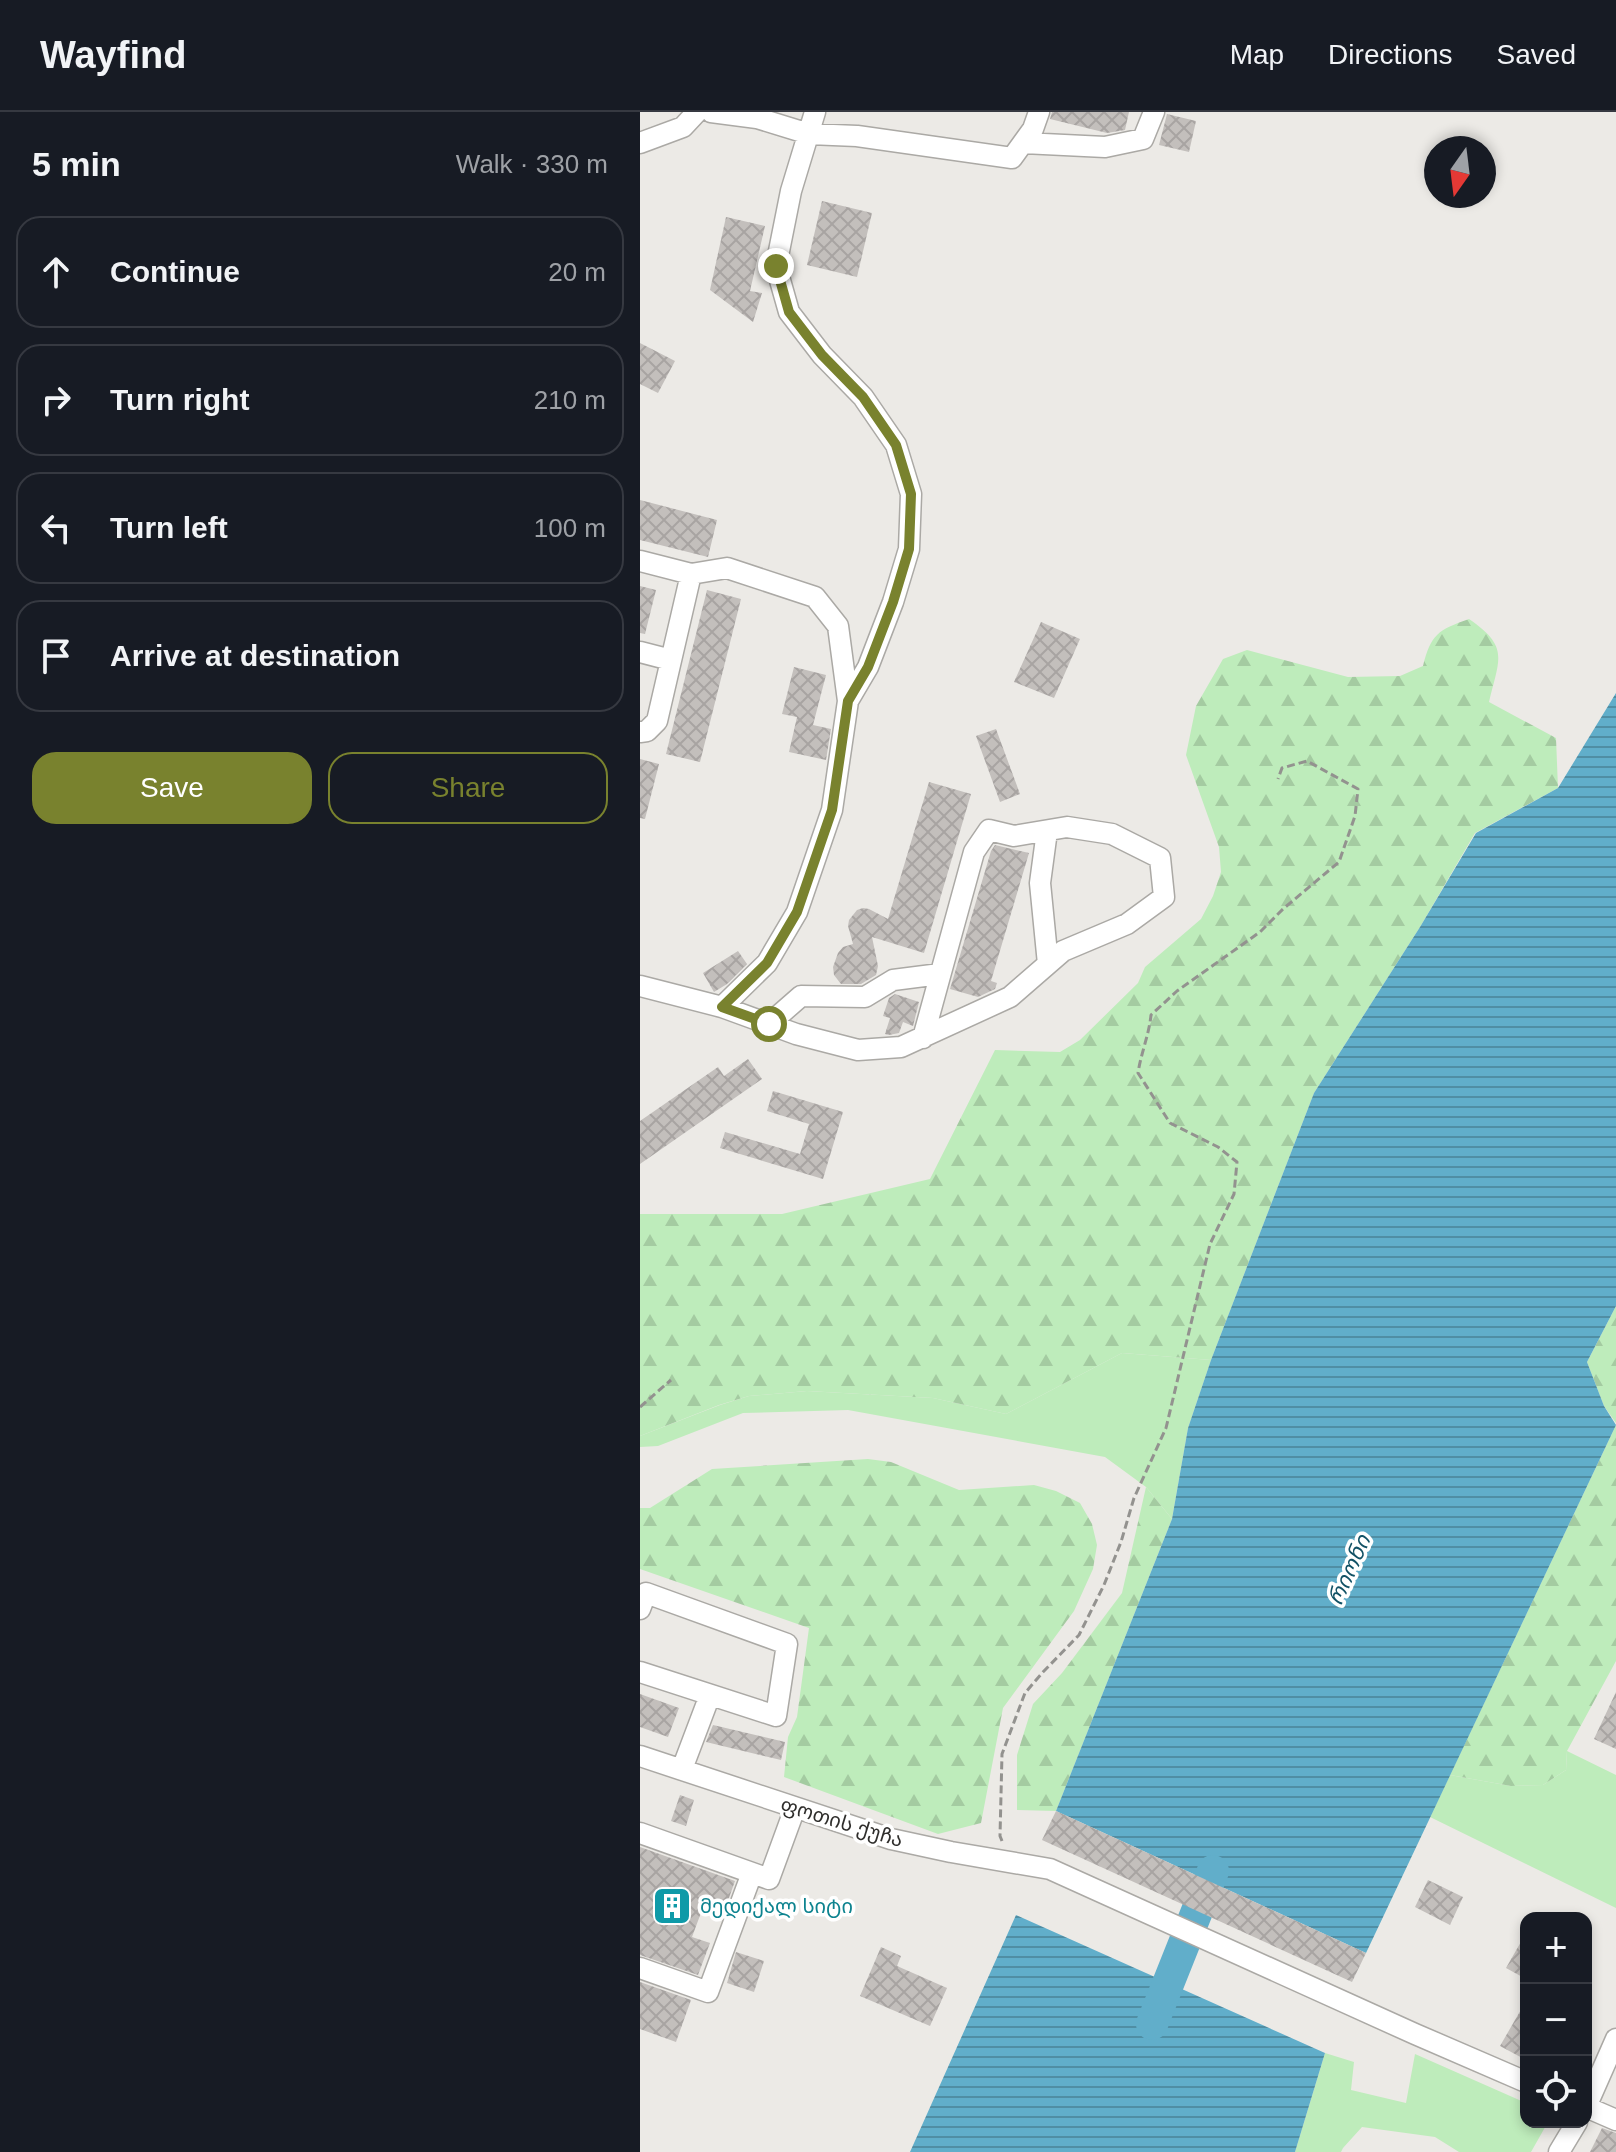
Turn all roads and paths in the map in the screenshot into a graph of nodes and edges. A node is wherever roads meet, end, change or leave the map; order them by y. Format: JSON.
{"nodes":[{"id":1,"x":697,"y":112,"type":"edge"},
{"id":2,"x":711,"y":112,"type":"edge"},
{"id":3,"x":815,"y":112,"type":"edge"},
{"id":4,"x":1039,"y":112,"type":"edge"},
{"id":5,"x":1154,"y":112,"type":"edge"},
{"id":6,"x":809,"y":134,"type":"junction"},
{"id":7,"x":640,"y":143,"type":"edge"},
{"id":8,"x":1023,"y":143,"type":"junction"},
{"id":9,"x":640,"y":561,"type":"edge"},
{"id":10,"x":691,"y":574,"type":"junction"},
{"id":11,"x":640,"y":652,"type":"edge"},
{"id":12,"x":671,"y":660,"type":"junction"},
{"id":13,"x":848,"y":701,"type":"junction"},
{"id":14,"x":640,"y":732,"type":"edge"},
{"id":15,"x":1278,"y":779,"type":"dead end"},
{"id":16,"x":1047,"y":831,"type":"junction"},
{"id":17,"x":1048,"y":964,"type":"junction"},
{"id":18,"x":940,"y":974,"type":"junction"},
{"id":19,"x":640,"y":986,"type":"edge"},
{"id":20,"x":722,"y":1007,"type":"junction"},
{"id":21,"x":769,"y":1024,"type":"junction"},
{"id":22,"x":923,"y":1038,"type":"junction"},
{"id":23,"x":671,"y":1380,"type":"dead end"},
{"id":24,"x":640,"y":1407,"type":"edge"},
{"id":25,"x":640,"y":1609,"type":"edge"},
{"id":26,"x":640,"y":1672,"type":"edge"},
{"id":27,"x":710,"y":1695,"type":"junction"},
{"id":28,"x":640,"y":1756,"type":"edge"},
{"id":29,"x":682,"y":1769,"type":"junction"},
{"id":30,"x":795,"y":1808,"type":"junction"},
{"id":31,"x":640,"y":1833,"type":"edge"},
{"id":32,"x":1013,"y":1862,"type":"junction"},
{"id":33,"x":752,"y":1873,"type":"junction"},
{"id":34,"x":640,"y":1968,"type":"edge"},
{"id":35,"x":1616,"y":2039,"type":"edge"},
{"id":36,"x":1520,"y":2079,"type":"edge"},
{"id":37,"x":1592,"y":2093,"type":"edge"},
{"id":38,"x":1592,"y":2110,"type":"edge"},
{"id":39,"x":1616,"y":2120,"type":"edge"},
{"id":40,"x":1573,"y":2128,"type":"edge"},
{"id":41,"x":1559,"y":2152,"type":"edge"}],
"edges":[{"from":1,"to":7,"type":"street"},
{"from":2,"to":6,"type":"street"},
{"from":3,"to":6,"type":"street"},
{"from":4,"to":8,"type":"street"},
{"from":5,"to":8,"type":"street"},
{"from":6,"to":8,"type":"street"},
{"from":6,"to":13,"type":"street"},
{"from":9,"to":10,"type":"street"},
{"from":10,"to":12,"type":"street"},
{"from":10,"to":13,"type":"street"},
{"from":11,"to":12,"type":"street"},
{"from":12,"to":14,"type":"street"},
{"from":13,"to":20,"type":"street"},
{"from":15,"to":32,"type":"path"},
{"from":16,"to":17,"type":"street"},
{"from":16,"to":17,"type":"street"},
{"from":16,"to":18,"type":"street"},
{"from":17,"to":22,"type":"street"},
{"from":18,"to":21,"type":"street"},
{"from":18,"to":22,"type":"street"},
{"from":19,"to":20,"type":"street"},
{"from":20,"to":21,"type":"street"},
{"from":21,"to":22,"type":"street"},
{"from":23,"to":24,"type":"path"},
{"from":25,"to":27,"type":"street"},
{"from":26,"to":27,"type":"street"},
{"from":27,"to":29,"type":"street"},
{"from":28,"to":29,"type":"street","name":"ფოთის ქუჩა"},
{"from":29,"to":30,"type":"street","name":"ფოთის ქუჩა"},
{"from":30,"to":32,"type":"street","name":"ფოთის ქუჩა"},
{"from":30,"to":33,"type":"street"},
{"from":31,"to":33,"type":"street"},
{"from":32,"to":36,"type":"street","name":"ფოთის ქუჩა"},
{"from":33,"to":34,"type":"street"},
{"from":35,"to":37,"type":"street"},
{"from":38,"to":39,"type":"street"},
{"from":40,"to":41,"type":"street"}]}
